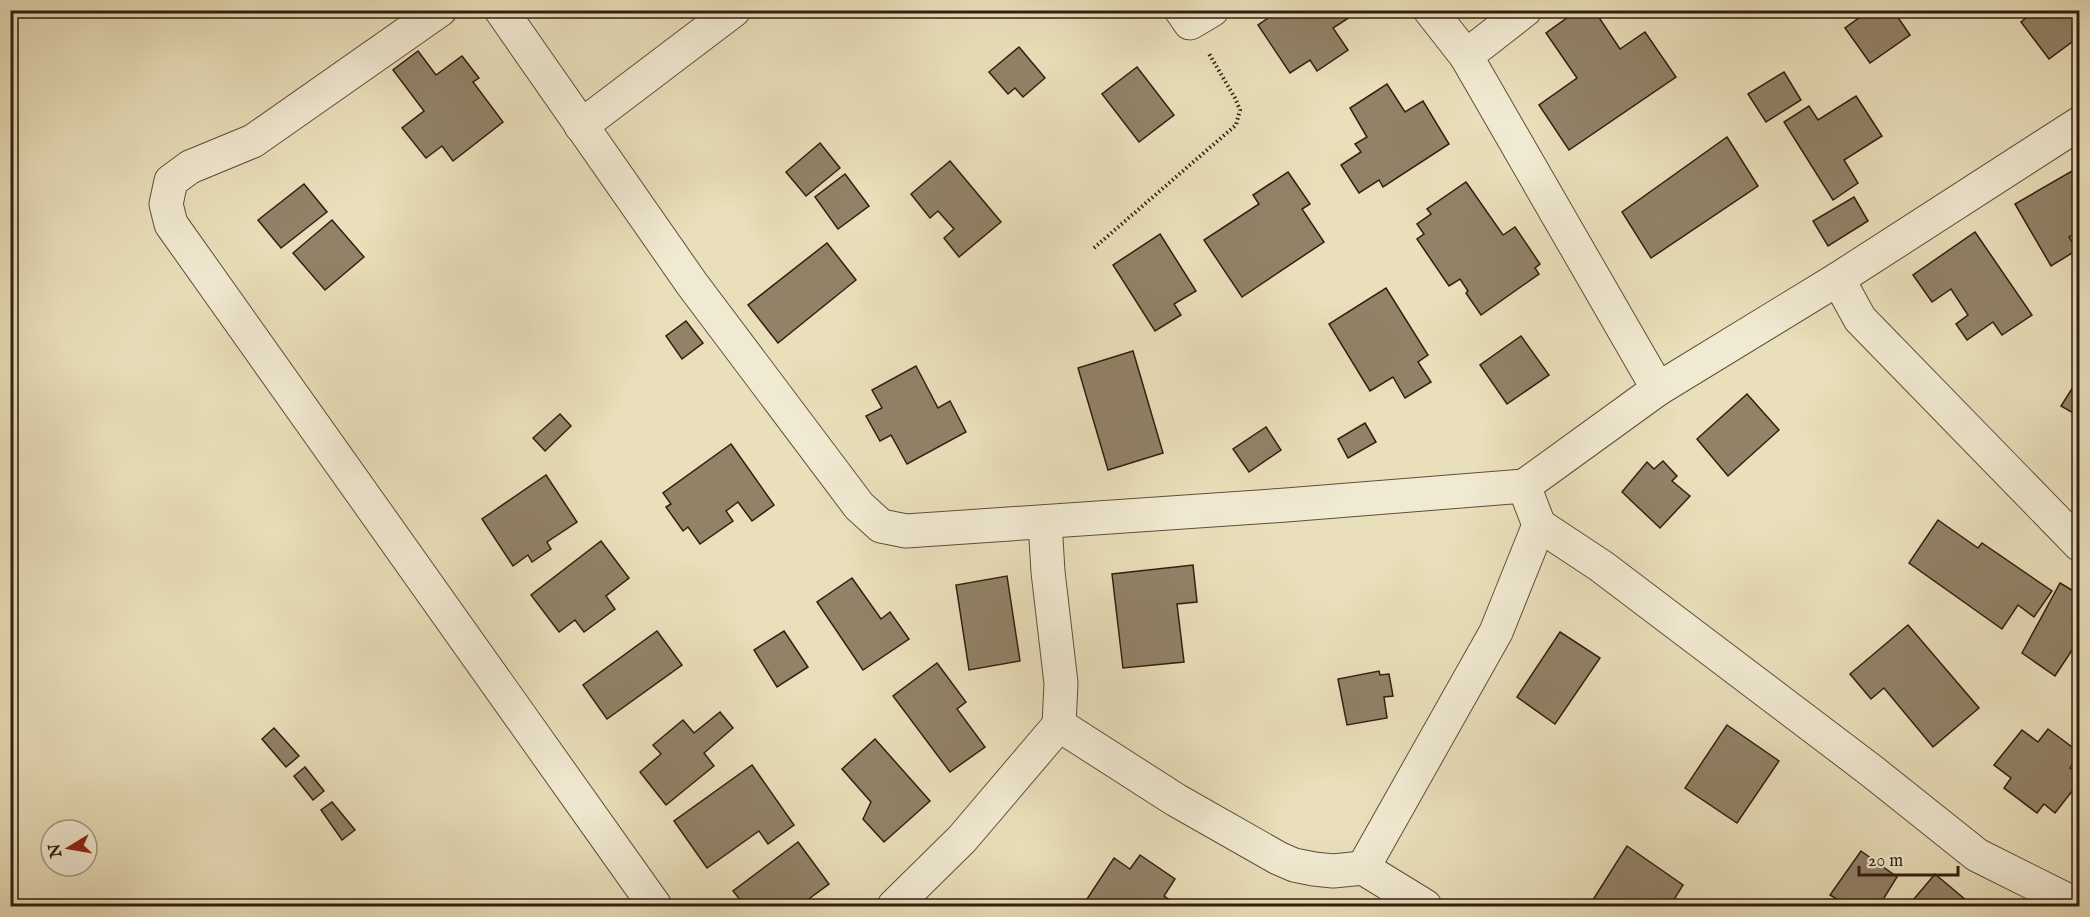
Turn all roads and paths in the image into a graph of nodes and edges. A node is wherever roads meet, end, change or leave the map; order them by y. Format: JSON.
{"nodes":[{"id":1,"x":440,"y":10,"type":"edge"},
{"id":2,"x":501,"y":10,"type":"edge"},
{"id":3,"x":734,"y":10,"type":"edge"},
{"id":4,"x":1430,"y":10,"type":"edge"},
{"id":5,"x":1525,"y":10,"type":"edge"},
{"id":6,"x":1194,"y":15,"type":"edge"},
{"id":7,"x":1466,"y":56,"type":"junction"},
{"id":8,"x":2079,"y":123,"type":"edge"},
{"id":9,"x":581,"y":126,"type":"junction"},
{"id":10,"x":1094,"y":248,"type":"dead end"},
{"id":11,"x":1838,"y":279,"type":"junction"},
{"id":12,"x":1658,"y":389,"type":"junction"},
{"id":13,"x":1524,"y":486,"type":"junction"},
{"id":14,"x":1046,"y":522,"type":"junction"},
{"id":15,"x":1539,"y":525,"type":"junction"},
{"id":16,"x":2079,"y":545,"type":"edge"},
{"id":17,"x":1059,"y":725,"type":"junction"},
{"id":18,"x":1363,"y":868,"type":"junction"},
{"id":19,"x":655,"y":906,"type":"edge"},
{"id":20,"x":894,"y":906,"type":"edge"},
{"id":21,"x":1425,"y":906,"type":"edge"},
{"id":22,"x":2079,"y":906,"type":"edge"}],
"edges":[{"from":1,"to":19,"type":"street"},
{"from":2,"to":9,"type":"street"},
{"from":3,"to":9,"type":"street"},
{"from":4,"to":7,"type":"street"},
{"from":5,"to":7,"type":"street"},
{"from":6,"to":10,"type":"path"},
{"from":7,"to":12,"type":"street"},
{"from":8,"to":11,"type":"street"},
{"from":9,"to":14,"type":"street"},
{"from":11,"to":12,"type":"street"},
{"from":11,"to":16,"type":"street"},
{"from":12,"to":13,"type":"street"},
{"from":13,"to":14,"type":"street"},
{"from":13,"to":15,"type":"street"},
{"from":14,"to":17,"type":"street"},
{"from":15,"to":18,"type":"street"},
{"from":15,"to":22,"type":"street"},
{"from":17,"to":18,"type":"street"},
{"from":17,"to":20,"type":"street"},
{"from":18,"to":21,"type":"street"}]}
